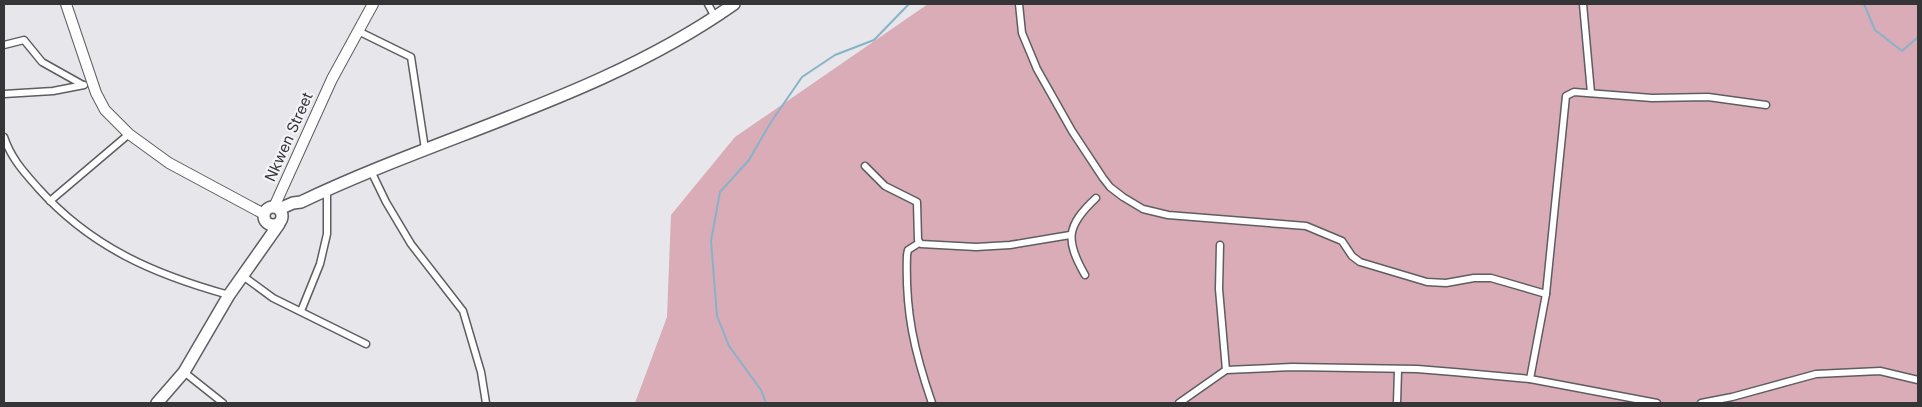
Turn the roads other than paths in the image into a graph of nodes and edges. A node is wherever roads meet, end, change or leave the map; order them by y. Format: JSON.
{"nodes":[{"id":1,"x":66,"y":4,"type":"edge"},
{"id":2,"x":373,"y":4,"type":"edge"},
{"id":3,"x":708,"y":4,"type":"edge"},
{"id":4,"x":734,"y":4,"type":"edge"},
{"id":5,"x":1019,"y":4,"type":"edge"},
{"id":6,"x":1583,"y":4,"type":"edge"},
{"id":7,"x":714,"y":17,"type":"junction"},
{"id":8,"x":358,"y":31,"type":"junction"},
{"id":9,"x":4,"y":45,"type":"edge"},
{"id":10,"x":88,"y":84,"type":"junction"},
{"id":11,"x":1591,"y":93,"type":"junction"},
{"id":12,"x":4,"y":94,"type":"edge"},
{"id":13,"x":1766,"y":105,"type":"dead end"},
{"id":14,"x":128,"y":134,"type":"junction"},
{"id":15,"x":4,"y":137,"type":"edge"},
{"id":16,"x":425,"y":149,"type":"junction"},
{"id":17,"x":865,"y":166,"type":"dead end"},
{"id":18,"x":371,"y":171,"type":"junction"},
{"id":19,"x":327,"y":190,"type":"junction"},
{"id":20,"x":1096,"y":198,"type":"dead end"},
{"id":21,"x":50,"y":201,"type":"junction"},
{"id":22,"x":278,"y":215,"type":"junction"},
{"id":23,"x":264,"y":217,"type":"junction"},
{"id":24,"x":1070,"y":236,"type":"junction"},
{"id":25,"x":919,"y":243,"type":"junction"},
{"id":26,"x":1220,"y":245,"type":"dead end"},
{"id":27,"x":257,"y":256,"type":"junction"},
{"id":28,"x":1085,"y":275,"type":"dead end"},
{"id":29,"x":243,"y":276,"type":"junction"},
{"id":30,"x":1546,"y":294,"type":"junction"},
{"id":31,"x":229,"y":295,"type":"junction"},
{"id":32,"x":300,"y":311,"type":"junction"},
{"id":33,"x":366,"y":344,"type":"dead end"},
{"id":34,"x":1226,"y":370,"type":"junction"},
{"id":35,"x":1398,"y":370,"type":"junction"},
{"id":36,"x":184,"y":372,"type":"junction"},
{"id":37,"x":1530,"y":379,"type":"junction"},
{"id":38,"x":1918,"y":380,"type":"edge"},
{"id":39,"x":157,"y":403,"type":"edge"},
{"id":40,"x":223,"y":403,"type":"edge"},
{"id":41,"x":486,"y":403,"type":"edge"},
{"id":42,"x":932,"y":403,"type":"edge"},
{"id":43,"x":1179,"y":403,"type":"edge"},
{"id":44,"x":1397,"y":403,"type":"edge"},
{"id":45,"x":1657,"y":403,"type":"edge"},
{"id":46,"x":1701,"y":403,"type":"edge"}],
"edges":[{"from":1,"to":10,"type":"main road"},
{"from":2,"to":8,"type":"main road","name":"Nkwen Street"},
{"from":3,"to":7,"type":"street"},
{"from":4,"to":7,"type":"highway"},
{"from":5,"to":30,"type":"street"},
{"from":6,"to":11,"type":"street"},
{"from":7,"to":16,"type":"highway"},
{"from":8,"to":16,"type":"street"},
{"from":8,"to":22,"type":"main road","name":"Nkwen Street"},
{"from":9,"to":10,"type":"street"},
{"from":10,"to":12,"type":"street"},
{"from":10,"to":14,"type":"main road"},
{"from":11,"to":13,"type":"street"},
{"from":11,"to":30,"type":"street"},
{"from":14,"to":21,"type":"street"},
{"from":14,"to":23,"type":"main road"},
{"from":15,"to":21,"type":"street"},
{"from":16,"to":18,"type":"highway"},
{"from":17,"to":25,"type":"street"},
{"from":18,"to":19,"type":"highway"},
{"from":18,"to":41,"type":"street"},
{"from":19,"to":22,"type":"highway"},
{"from":19,"to":32,"type":"street"},
{"from":20,"to":24,"type":"street"},
{"from":21,"to":31,"type":"street"},
{"from":22,"to":23,"type":"highway"},
{"from":22,"to":23,"type":"highway"},
{"from":22,"to":27,"type":"highway"},
{"from":23,"to":27,"type":"highway"},
{"from":24,"to":25,"type":"street"},
{"from":24,"to":28,"type":"street"},
{"from":25,"to":42,"type":"street"},
{"from":26,"to":34,"type":"street"},
{"from":27,"to":29,"type":"highway"},
{"from":29,"to":31,"type":"highway"},
{"from":29,"to":32,"type":"street"},
{"from":30,"to":37,"type":"street"},
{"from":31,"to":36,"type":"highway"},
{"from":32,"to":33,"type":"street"},
{"from":34,"to":35,"type":"street"},
{"from":34,"to":43,"type":"street"},
{"from":35,"to":37,"type":"street"},
{"from":35,"to":44,"type":"street"},
{"from":36,"to":39,"type":"highway"},
{"from":36,"to":40,"type":"street"},
{"from":37,"to":45,"type":"street"},
{"from":38,"to":46,"type":"street"}]}
